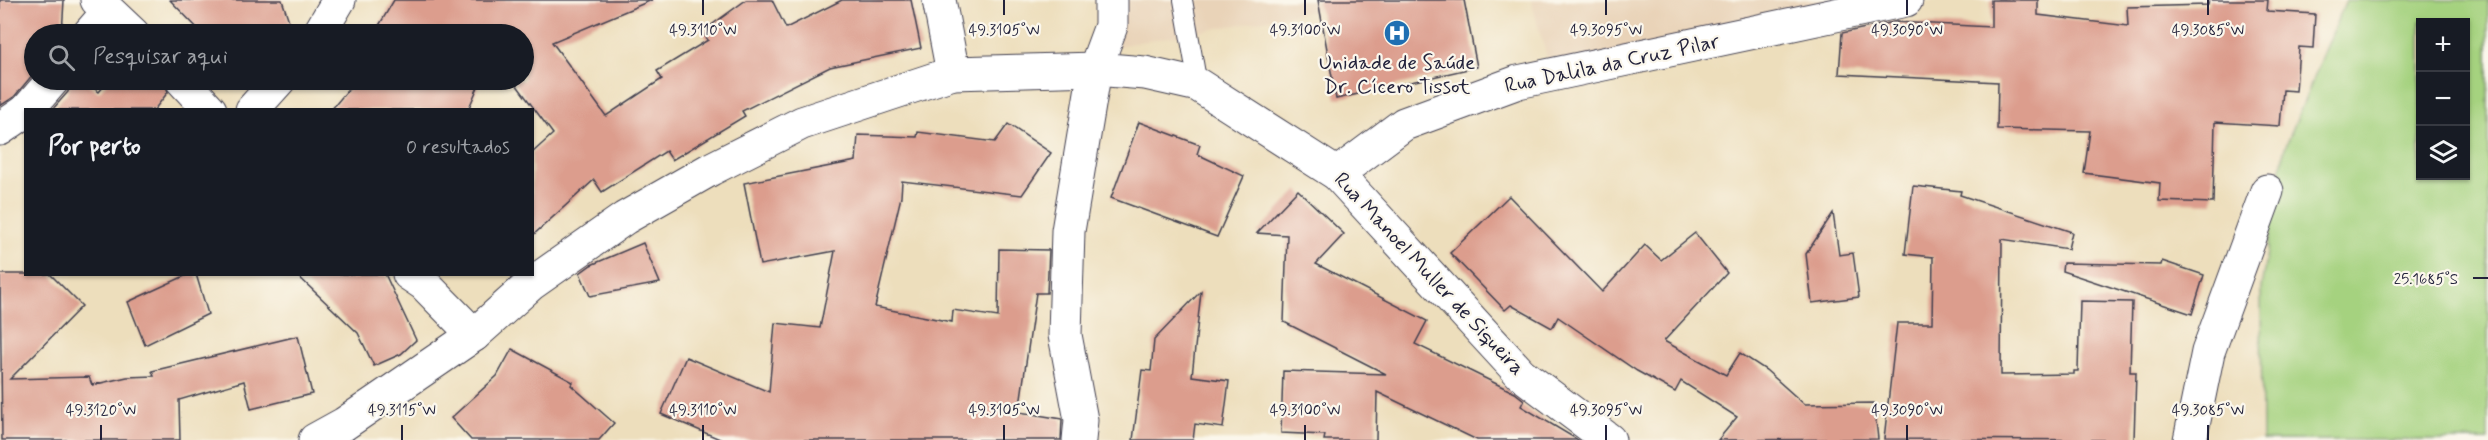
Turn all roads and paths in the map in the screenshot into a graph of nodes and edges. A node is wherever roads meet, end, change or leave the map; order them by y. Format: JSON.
{"nodes":[{"id":1,"x":339,"y":0,"type":"edge"},
{"id":2,"x":939,"y":0,"type":"edge"},
{"id":3,"x":1111,"y":0,"type":"edge"},
{"id":4,"x":1183,"y":0,"type":"edge"},
{"id":5,"x":1906,"y":0,"type":"edge"},
{"id":6,"x":98,"y":15,"type":"edge"},
{"id":7,"x":115,"y":24,"type":"edge"},
{"id":8,"x":325,"y":24,"type":"edge"},
{"id":9,"x":1095,"y":69,"type":"junction"},
{"id":10,"x":953,"y":73,"type":"junction"},
{"id":11,"x":1198,"y":85,"type":"junction"},
{"id":12,"x":44,"y":90,"type":"edge"},
{"id":13,"x":191,"y":90,"type":"edge"},
{"id":14,"x":270,"y":90,"type":"edge"},
{"id":15,"x":28,"y":108,"type":"edge"},
{"id":16,"x":208,"y":108,"type":"edge"},
{"id":17,"x":254,"y":108,"type":"edge"},
{"id":18,"x":24,"y":111,"type":"edge"},
{"id":19,"x":0,"y":129,"type":"edge"},
{"id":20,"x":1337,"y":174,"type":"junction"},
{"id":21,"x":2267,"y":191,"type":"dead end"},
{"id":22,"x":412,"y":276,"type":"edge"},
{"id":23,"x":474,"y":335,"type":"junction"},
{"id":24,"x":315,"y":440,"type":"edge"},
{"id":25,"x":1078,"y":440,"type":"edge"},
{"id":26,"x":1609,"y":440,"type":"edge"},
{"id":27,"x":2190,"y":440,"type":"edge"}],
"edges":[{"from":1,"to":8,"type":"street"},
{"from":2,"to":10,"type":"street"},
{"from":3,"to":9,"type":"street"},
{"from":4,"to":11,"type":"lane"},
{"from":5,"to":20,"type":"street","name":"Rua Dalila da Cruz Pilar"},
{"from":6,"to":7,"type":"street"},
{"from":9,"to":10,"type":"street","name":"Rua Manoel Muller de Siqueira"},
{"from":9,"to":11,"type":"street","name":"Rua Manoel Muller de Siqueira"},
{"from":9,"to":25,"type":"street"},
{"from":10,"to":23,"type":"street","name":"Rua Manoel Muller de Siqueira"},
{"from":11,"to":20,"type":"street","name":"Rua Manoel Muller de Siqueira"},
{"from":12,"to":15,"type":"street"},
{"from":13,"to":16,"type":"street"},
{"from":14,"to":17,"type":"street"},
{"from":18,"to":19,"type":"street"},
{"from":20,"to":26,"type":"street","name":"Rua Manoel Muller de Siqueira"},
{"from":21,"to":27,"type":"street"},
{"from":22,"to":23,"type":"street"},
{"from":23,"to":24,"type":"street","name":"Rua Manoel Muller de Siqueira"}]}
